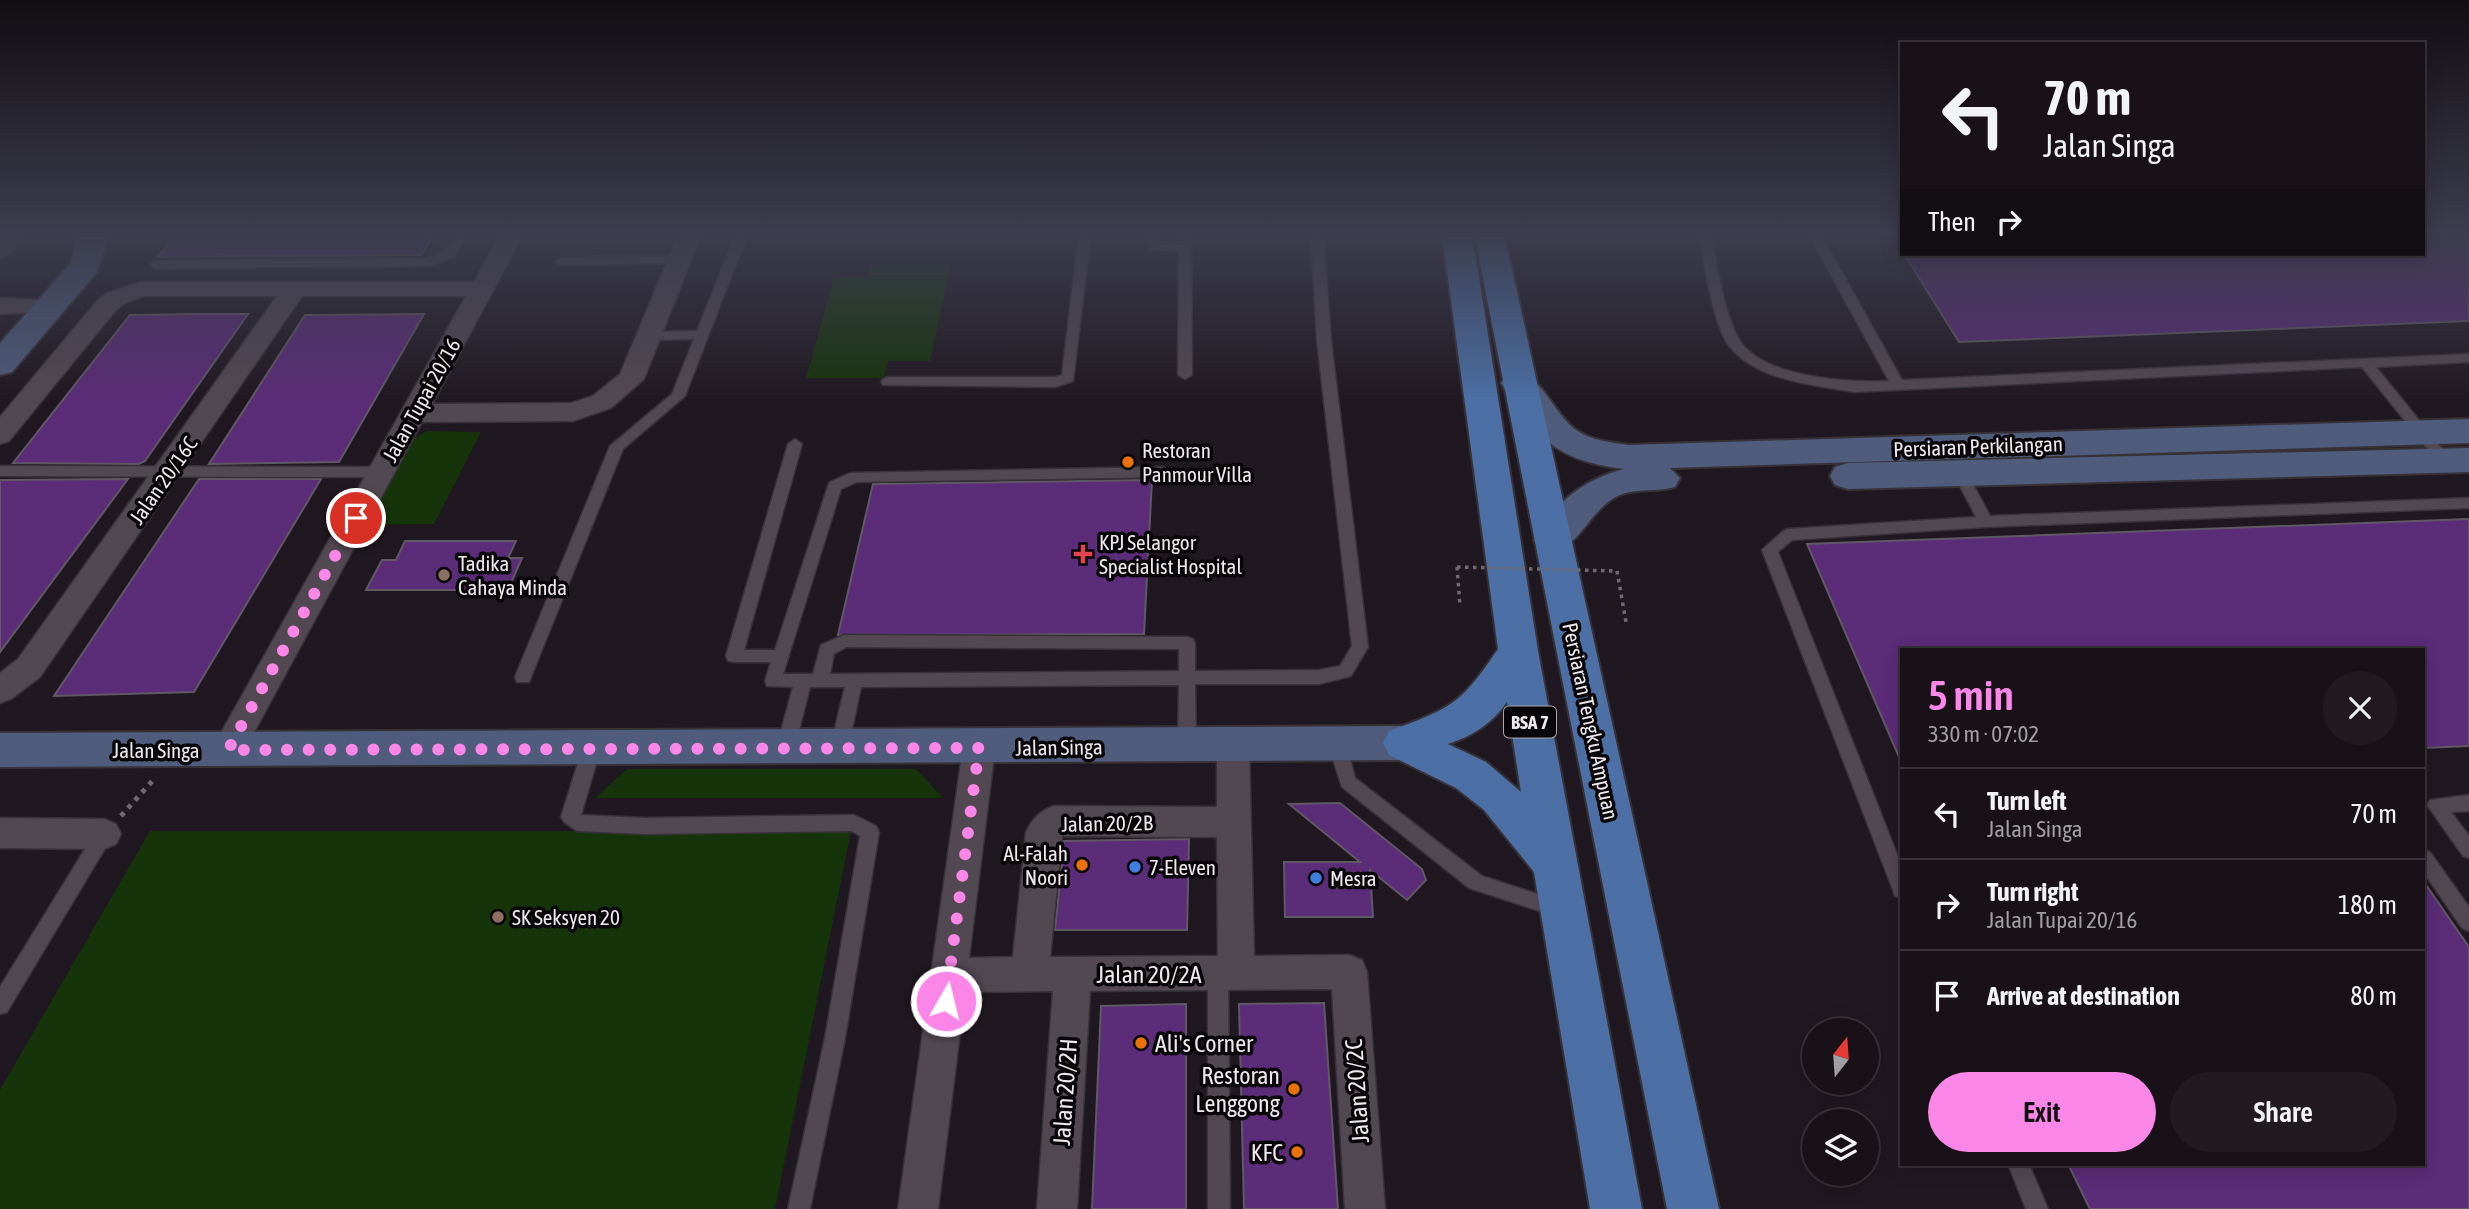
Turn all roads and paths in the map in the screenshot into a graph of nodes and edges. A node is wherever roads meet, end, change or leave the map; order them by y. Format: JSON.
{"nodes":[{"id":1,"x":65,"y":289,"type":"edge"},
{"id":2,"x":140,"y":289,"type":"edge"},
{"id":3,"x":295,"y":289,"type":"edge"},
{"id":4,"x":482,"y":289,"type":"edge"},
{"id":5,"x":668,"y":289,"type":"edge"},
{"id":6,"x":720,"y":289,"type":"edge"},
{"id":7,"x":1078,"y":289,"type":"edge"},
{"id":8,"x":1185,"y":289,"type":"edge"},
{"id":9,"x":1321,"y":289,"type":"edge"},
{"id":10,"x":1465,"y":289,"type":"edge"},
{"id":11,"x":1500,"y":289,"type":"edge"},
{"id":12,"x":1719,"y":289,"type":"edge"},
{"id":13,"x":1846,"y":289,"type":"edge"},
{"id":14,"x":0,"y":306,"type":"edge"},
{"id":15,"x":50,"y":306,"type":"junction"},
{"id":16,"x":702,"y":335,"type":"junction"},
{"id":17,"x":649,"y":336,"type":"junction"},
{"id":18,"x":2469,"y":358,"type":"edge"},
{"id":19,"x":2364,"y":361,"type":"junction"},
{"id":20,"x":0,"y":365,"type":"edge"},
{"id":21,"x":1185,"y":375,"type":"dead end"},
{"id":22,"x":888,"y":382,"type":"dead end"},
{"id":23,"x":1518,"y":383,"type":"junction"},
{"id":24,"x":1898,"y":383,"type":"junction"},
{"id":25,"x":415,"y":412,"type":"junction"},
{"id":26,"x":2469,"y":431,"type":"edge"},
{"id":27,"x":2420,"y":432,"type":"junction"},
{"id":28,"x":0,"y":435,"type":"edge"},
{"id":29,"x":795,"y":443,"type":"dead end"},
{"id":30,"x":2457,"y":460,"type":"edge"},
{"id":31,"x":0,"y":471,"type":"edge"},
{"id":32,"x":170,"y":471,"type":"junction"},
{"id":33,"x":382,"y":472,"type":"junction"},
{"id":34,"x":1163,"y":472,"type":"dead end"},
{"id":35,"x":1961,"y":475,"type":"junction"},
{"id":36,"x":2469,"y":503,"type":"edge"},
{"id":37,"x":1986,"y":522,"type":"junction"},
{"id":38,"x":1552,"y":540,"type":"junction"},
{"id":39,"x":1460,"y":606,"type":"dead end"},
{"id":40,"x":1626,"y":621,"type":"dead end"},
{"id":41,"x":1518,"y":651,"type":"junction"},
{"id":42,"x":779,"y":656,"type":"junction"},
{"id":43,"x":523,"y":677,"type":"dead end"},
{"id":44,"x":1187,"y":677,"type":"junction"},
{"id":45,"x":811,"y":681,"type":"junction"},
{"id":46,"x":854,"y":682,"type":"junction"},
{"id":47,"x":0,"y":690,"type":"edge"},
{"id":48,"x":1404,"y":743,"type":"junction"},
{"id":49,"x":1337,"y":744,"type":"junction"},
{"id":50,"x":1233,"y":745,"type":"junction"},
{"id":51,"x":1187,"y":746,"type":"junction"},
{"id":52,"x":592,"y":747,"type":"junction"},
{"id":53,"x":979,"y":748,"type":"junction"},
{"id":54,"x":0,"y":750,"type":"edge"},
{"id":55,"x":172,"y":750,"type":"junction"},
{"id":56,"x":228,"y":750,"type":"junction"},
{"id":57,"x":785,"y":750,"type":"junction"},
{"id":58,"x":839,"y":750,"type":"junction"},
{"id":59,"x":2469,"y":803,"type":"edge"},
{"id":60,"x":2430,"y":805,"type":"edge"},
{"id":61,"x":1234,"y":822,"type":"junction"},
{"id":62,"x":0,"y":833,"type":"edge"},
{"id":63,"x":104,"y":834,"type":"junction"},
{"id":64,"x":2469,"y":850,"type":"edge"},
{"id":65,"x":2425,"y":859,"type":"edge"},
{"id":66,"x":1555,"y":864,"type":"junction"},
{"id":67,"x":1897,"y":865,"type":"edge"},
{"id":68,"x":1564,"y":911,"type":"junction"},
{"id":69,"x":2469,"y":922,"type":"edge"},
{"id":70,"x":1349,"y":972,"type":"joint"},
{"id":71,"x":1227,"y":973,"type":"junction"},
{"id":72,"x":1030,"y":974,"type":"junction"},
{"id":73,"x":1073,"y":974,"type":"junction"},
{"id":74,"x":949,"y":975,"type":"junction"},
{"id":75,"x":0,"y":1005,"type":"edge"},
{"id":76,"x":2019,"y":1166,"type":"edge"},
{"id":77,"x":799,"y":1209,"type":"edge"},
{"id":78,"x":918,"y":1209,"type":"edge"},
{"id":79,"x":1057,"y":1209,"type":"edge"},
{"id":80,"x":1219,"y":1209,"type":"edge"},
{"id":81,"x":1365,"y":1209,"type":"edge"},
{"id":82,"x":1616,"y":1209,"type":"edge"},
{"id":83,"x":1693,"y":1209,"type":"edge"},
{"id":84,"x":2037,"y":1209,"type":"edge"}],
"edges":[{"from":1,"to":15,"type":"main road"},
{"from":2,"to":28,"type":"street"},
{"from":3,"to":32,"type":"street","name":"Jalan 20/16C"},
{"from":4,"to":25,"type":"street","name":"Jalan Tupai 20/16"},
{"from":5,"to":17,"type":"street"},
{"from":6,"to":16,"type":"lane"},
{"from":7,"to":22,"type":"lane"},
{"from":8,"to":21,"type":"lane"},
{"from":9,"to":44,"type":"lane"},
{"from":10,"to":41,"type":"main road","number":"BSA 7"},
{"from":11,"to":23,"type":"main road","name":"Persiaran Tengku Ampuan","number":"BSA 7"},
{"from":12,"to":24,"type":"lane"},
{"from":13,"to":24,"type":"lane"},
{"from":14,"to":15,"type":"street"},
{"from":15,"to":20,"type":"main road"},
{"from":16,"to":17,"type":"lane"},
{"from":16,"to":43,"type":"lane"},
{"from":17,"to":25,"type":"street"},
{"from":18,"to":19,"type":"lane"},
{"from":19,"to":24,"type":"lane"},
{"from":19,"to":27,"type":"lane"},
{"from":23,"to":27,"type":"main road","name":"Persiaran Perkilangan"},
{"from":23,"to":38,"type":"main road","name":"Persiaran Tengku Ampuan","number":"BSA 7"},
{"from":25,"to":33,"type":"street","name":"Jalan Tupai 20/16"},
{"from":26,"to":27,"type":"main road","name":"Persiaran Perkilangan"},
{"from":27,"to":30,"type":"lane"},
{"from":29,"to":42,"type":"lane"},
{"from":30,"to":35,"type":"main road"},
{"from":31,"to":32,"type":"lane"},
{"from":32,"to":33,"type":"lane"},
{"from":32,"to":47,"type":"street","name":"Jalan 20/16C"},
{"from":33,"to":56,"type":"street","name":"Jalan Tupai 20/16"},
{"from":34,"to":42,"type":"lane"},
{"from":35,"to":37,"type":"lane"},
{"from":35,"to":38,"type":"main road"},
{"from":36,"to":37,"type":"lane"},
{"from":37,"to":67,"type":"lane"},
{"from":38,"to":83,"type":"main road","name":"Persiaran Tengku Ampuan","number":"BSA 7"},
{"from":39,"to":40,"type":"path","bridge":true},
{"from":41,"to":48,"type":"main road"},
{"from":41,"to":66,"type":"main road","number":"BSA 7"},
{"from":42,"to":45,"type":"lane"},
{"from":44,"to":45,"type":"lane"},
{"from":44,"to":46,"type":"lane"},
{"from":44,"to":51,"type":"lane"},
{"from":45,"to":46,"type":"lane"},
{"from":45,"to":57,"type":"lane"},
{"from":46,"to":58,"type":"lane"},
{"from":48,"to":49,"type":"main road","name":"Jalan Singa"},
{"from":48,"to":66,"type":"main road"},
{"from":49,"to":50,"type":"main road","name":"Jalan Singa"},
{"from":49,"to":68,"type":"lane"},
{"from":50,"to":51,"type":"main road","name":"Jalan Singa"},
{"from":50,"to":61,"type":"street"},
{"from":51,"to":53,"type":"main road","name":"Jalan Singa"},
{"from":52,"to":56,"type":"main road","name":"Jalan Singa"},
{"from":52,"to":57,"type":"main road","name":"Jalan Singa"},
{"from":52,"to":77,"type":"lane"},
{"from":53,"to":58,"type":"main road","name":"Jalan Singa"},
{"from":53,"to":74,"type":"street"},
{"from":54,"to":55,"type":"main road","name":"Jalan Singa"},
{"from":55,"to":56,"type":"main road","name":"Jalan Singa"},
{"from":55,"to":63,"type":"path"},
{"from":57,"to":58,"type":"main road","name":"Jalan Singa"},
{"from":59,"to":60,"type":"lane"},
{"from":60,"to":64,"type":"lane"},
{"from":61,"to":71,"type":"street"},
{"from":61,"to":72,"type":"street","name":"Jalan 20/2B"},
{"from":62,"to":63,"type":"street"},
{"from":63,"to":75,"type":"lane"},
{"from":65,"to":69,"type":"lane"},
{"from":66,"to":68,"type":"main road","number":"BSA 7"},
{"from":68,"to":82,"type":"main road","number":"BSA 7"},
{"from":70,"to":71,"type":"street","name":"Jalan 20/2A"},
{"from":70,"to":81,"type":"street","name":"Jalan 20/2C"},
{"from":71,"to":73,"type":"street","name":"Jalan 20/2A"},
{"from":71,"to":80,"type":"lane"},
{"from":72,"to":73,"type":"street","name":"Jalan 20/2A"},
{"from":72,"to":74,"type":"street","name":"Jalan 20/2A"},
{"from":73,"to":79,"type":"street","name":"Jalan 20/2H"},
{"from":74,"to":78,"type":"street"},
{"from":76,"to":84,"type":"lane"}]}
